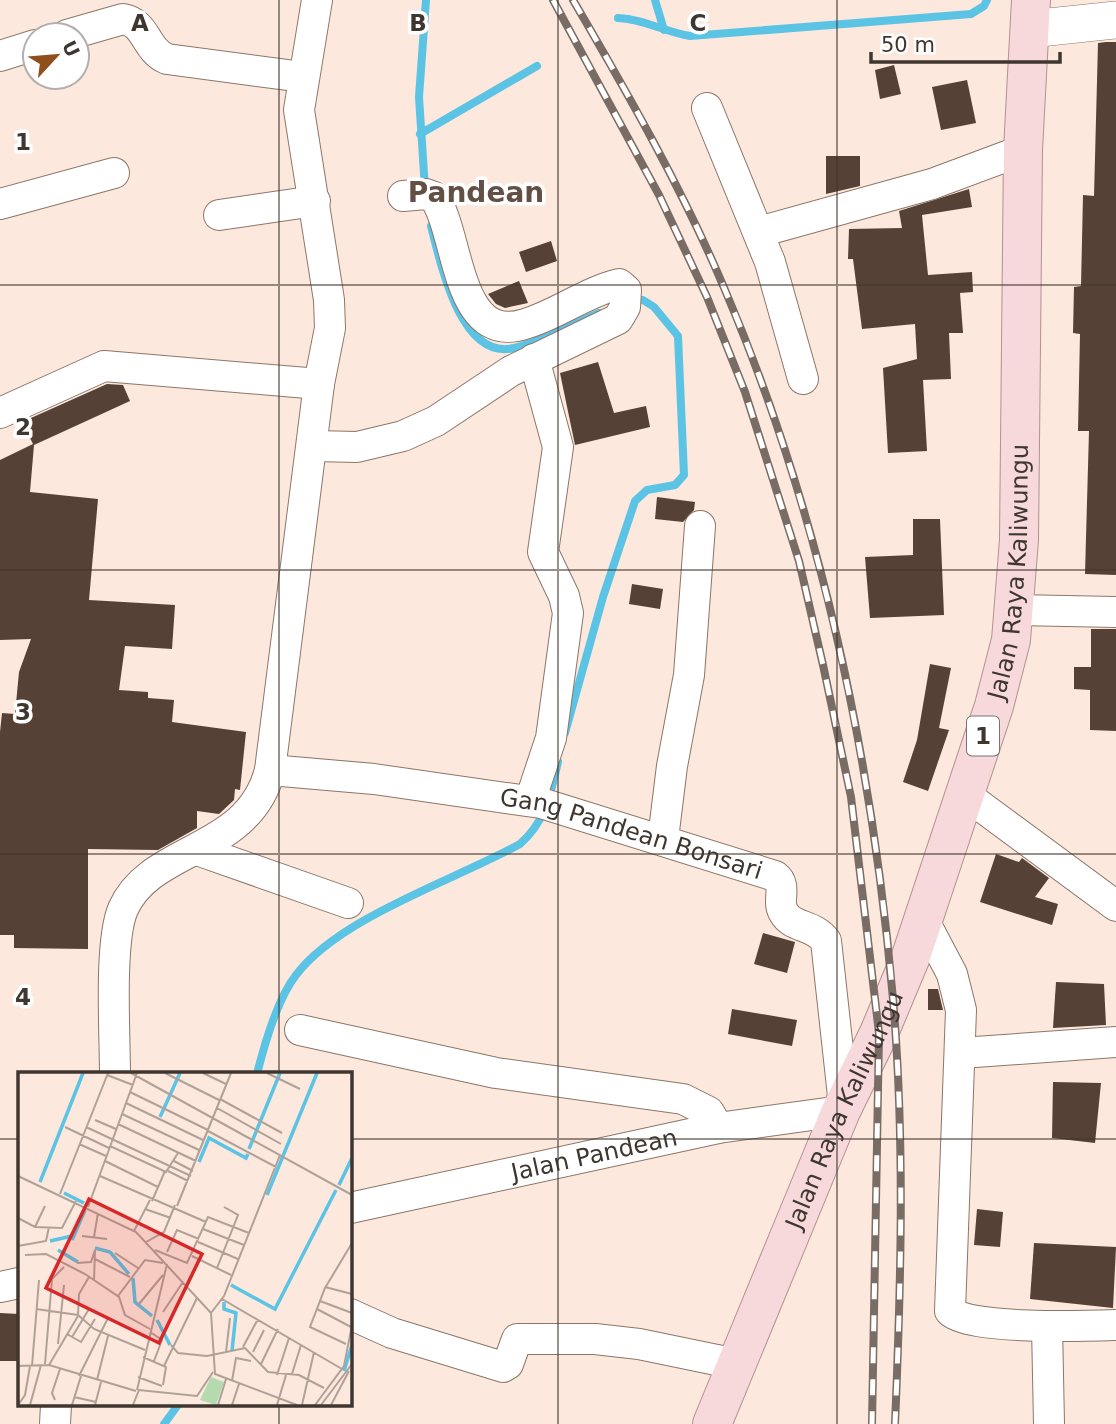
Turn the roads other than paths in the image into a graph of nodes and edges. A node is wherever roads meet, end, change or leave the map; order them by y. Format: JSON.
{"nodes":[{"id":1,"x":317,"y":0,"type":"edge"},
{"id":2,"x":1030,"y":15,"type":"edge"},
{"id":3,"x":1116,"y":20,"type":"edge"},
{"id":4,"x":91,"y":28,"type":"edge"},
{"id":5,"x":21,"y":49,"type":"edge"},
{"id":6,"x":0,"y":56,"type":"edge"},
{"id":7,"x":303,"y":78,"type":"junction"},
{"id":8,"x":707,"y":108,"type":"dead end"},
{"id":9,"x":1023,"y":150,"type":"junction"},
{"id":10,"x":114,"y":173,"type":"dead end"},
{"id":11,"x":418,"y":195,"type":"dead end"},
{"id":12,"x":315,"y":201,"type":"junction"},
{"id":13,"x":0,"y":204,"type":"edge"},
{"id":14,"x":219,"y":215,"type":"dead end"},
{"id":15,"x":759,"y":232,"type":"junction"},
{"id":16,"x":534,"y":359,"type":"junction"},
{"id":17,"x":803,"y":379,"type":"dead end"},
{"id":18,"x":319,"y":384,"type":"junction"},
{"id":19,"x":0,"y":413,"type":"edge"},
{"id":20,"x":314,"y":446,"type":"junction"},
{"id":21,"x":700,"y":526,"type":"dead end"},
{"id":22,"x":1015,"y":610,"type":"junction"},
{"id":23,"x":1116,"y":612,"type":"edge"},
{"id":24,"x":270,"y":769,"type":"junction"},
{"id":25,"x":962,"y":793,"type":"junction"},
{"id":26,"x":545,"y":805,"type":"junction"},
{"id":27,"x":663,"y":839,"type":"junction"},
{"id":28,"x":197,"y":850,"type":"junction"},
{"id":29,"x":348,"y":902,"type":"dead end"},
{"id":30,"x":1116,"y":906,"type":"edge"},
{"id":31,"x":923,"y":919,"type":"junction"},
{"id":32,"x":300,"y":1030,"type":"dead end"},
{"id":33,"x":1116,"y":1042,"type":"edge"},
{"id":34,"x":961,"y":1053,"type":"junction"},
{"id":35,"x":115,"y":1072,"type":"edge"},
{"id":36,"x":842,"y":1108,"type":"junction"},
{"id":37,"x":718,"y":1128,"type":"junction"},
{"id":38,"x":352,"y":1208,"type":"edge"},
{"id":39,"x":18,"y":1283,"type":"edge"},
{"id":40,"x":0,"y":1287,"type":"edge"},
{"id":41,"x":352,"y":1315,"type":"edge"},
{"id":42,"x":1116,"y":1325,"type":"edge"},
{"id":43,"x":1047,"y":1326,"type":"junction"},
{"id":44,"x":736,"y":1364,"type":"junction"},
{"id":45,"x":56,"y":1406,"type":"edge"},
{"id":46,"x":55,"y":1424,"type":"edge"},
{"id":47,"x":712,"y":1424,"type":"edge"},
{"id":48,"x":1049,"y":1424,"type":"edge"}],
"edges":[{"from":1,"to":7,"type":"street"},
{"from":2,"to":3,"type":"street"},
{"from":2,"to":9,"type":"main road","name":"Jalan Raya Kaliwungu","number":"1"},
{"from":4,"to":7,"type":"street"},
{"from":5,"to":6,"type":"street"},
{"from":7,"to":12,"type":"street"},
{"from":8,"to":15,"type":"street"},
{"from":9,"to":15,"type":"street"},
{"from":9,"to":22,"type":"main road","name":"Jalan Raya Kaliwungu","number":"1"},
{"from":10,"to":13,"type":"street"},
{"from":11,"to":16,"type":"street"},
{"from":12,"to":14,"type":"street"},
{"from":12,"to":18,"type":"street"},
{"from":15,"to":17,"type":"street"},
{"from":16,"to":20,"type":"street"},
{"from":16,"to":26,"type":"street"},
{"from":18,"to":19,"type":"street"},
{"from":18,"to":20,"type":"street"},
{"from":20,"to":24,"type":"street"},
{"from":21,"to":27,"type":"street"},
{"from":22,"to":23,"type":"street"},
{"from":22,"to":25,"type":"main road","name":"Jalan Raya Kaliwungu","number":"1"},
{"from":24,"to":26,"type":"street","name":"Gang Pandean Bonsari"},
{"from":24,"to":28,"type":"street"},
{"from":25,"to":30,"type":"street"},
{"from":25,"to":31,"type":"main road","name":"Jalan Raya Kaliwungu","number":"1"},
{"from":26,"to":27,"type":"street","name":"Gang Pandean Bonsari"},
{"from":27,"to":36,"type":"street","name":"Gang Pandean Bonsari"},
{"from":28,"to":29,"type":"street"},
{"from":28,"to":35,"type":"street"},
{"from":31,"to":34,"type":"street"},
{"from":31,"to":36,"type":"main road","name":"Jalan Raya Kaliwungu","number":"1"},
{"from":32,"to":37,"type":"street"},
{"from":33,"to":34,"type":"street"},
{"from":34,"to":43,"type":"street"},
{"from":36,"to":37,"type":"street","name":"Jalan Pandean"},
{"from":36,"to":44,"type":"main road","name":"Jalan Raya Kaliwungu","number":"1"},
{"from":37,"to":38,"type":"street","name":"Jalan Pandean"},
{"from":39,"to":40,"type":"street"},
{"from":41,"to":44,"type":"street"},
{"from":42,"to":43,"type":"street"},
{"from":43,"to":48,"type":"street"},
{"from":44,"to":47,"type":"main road","name":"Jalan Raya Kaliwungu","number":"1"},
{"from":45,"to":46,"type":"street"}]}
